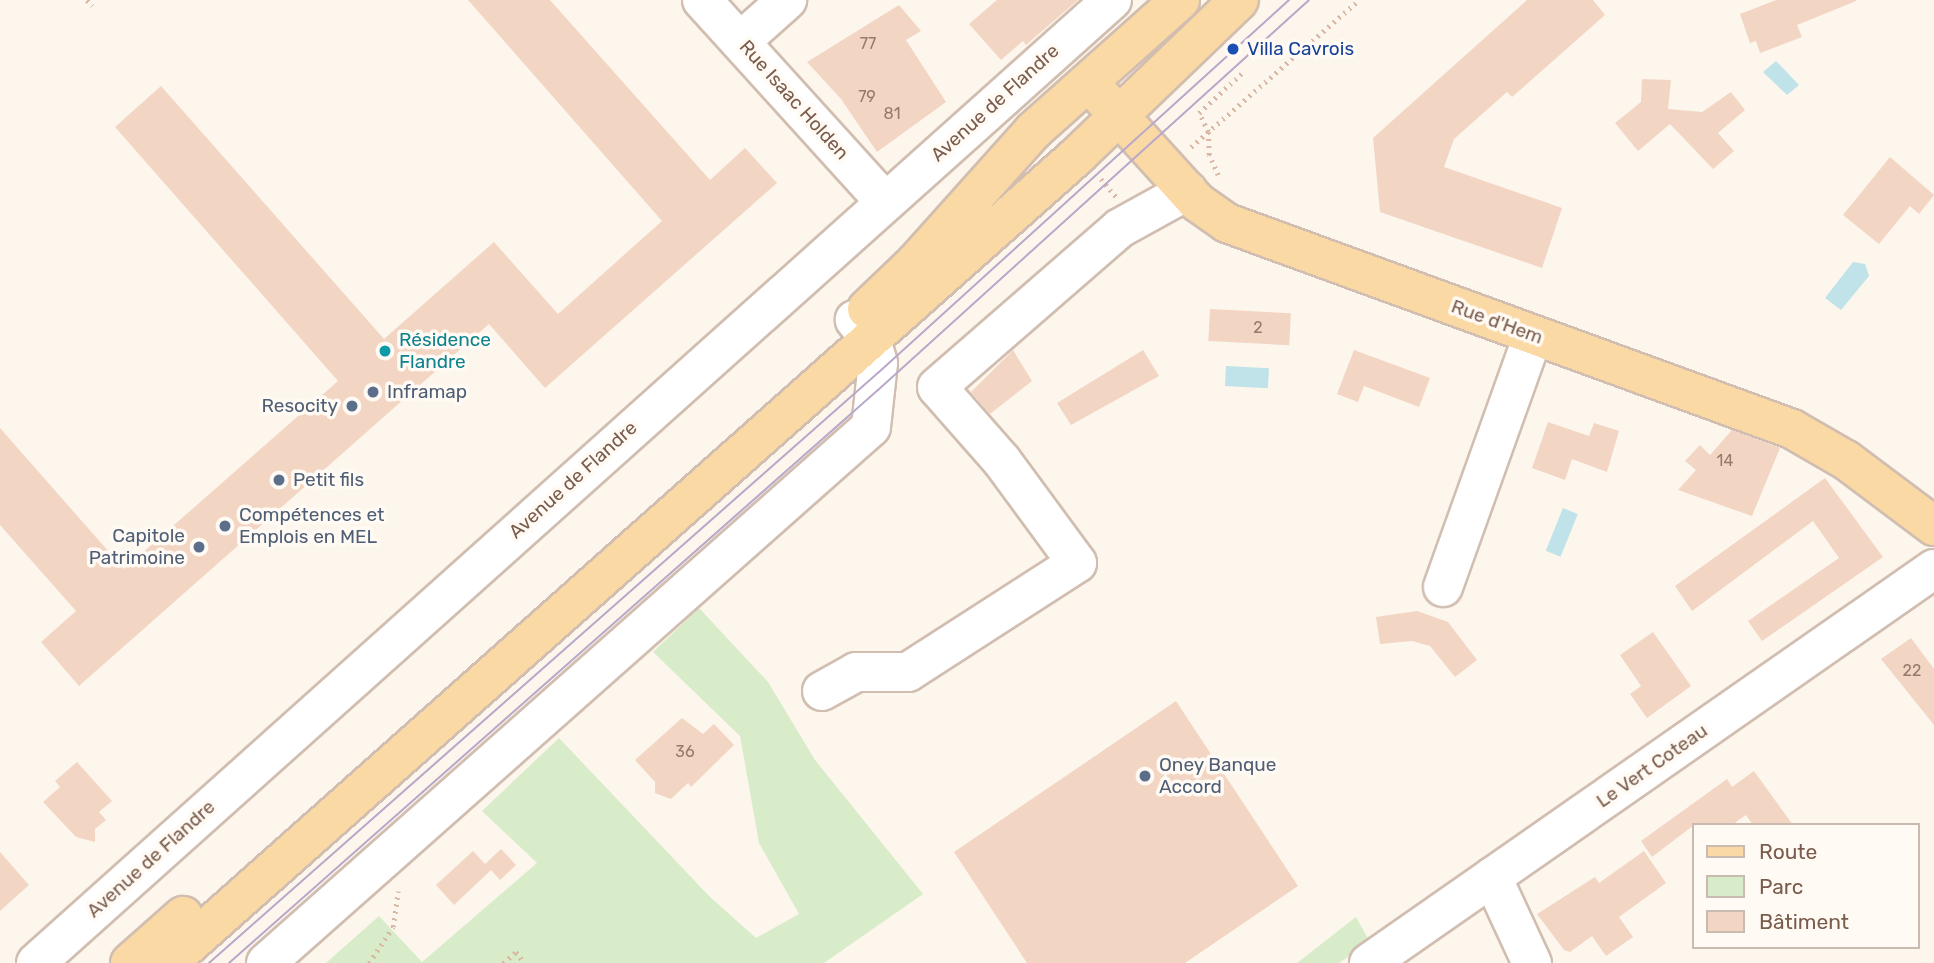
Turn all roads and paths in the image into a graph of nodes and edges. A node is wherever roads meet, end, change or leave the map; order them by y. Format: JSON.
{"nodes":[{"id":1,"x":88,"y":0,"type":"edge"},
{"id":2,"x":702,"y":0,"type":"edge"},
{"id":3,"x":787,"y":0,"type":"edge"},
{"id":4,"x":1112,"y":0,"type":"edge"},
{"id":5,"x":1180,"y":0,"type":"edge"},
{"id":6,"x":1239,"y":0,"type":"edge"},
{"id":7,"x":1359,"y":0,"type":"edge"},
{"id":8,"x":93,"y":6,"type":"dead end"},
{"id":9,"x":741,"y":41,"type":"junction"},
{"id":10,"x":1242,"y":73,"type":"dead end"},
{"id":11,"x":1088,"y":81,"type":"junction"},
{"id":12,"x":1119,"y":115,"type":"junction"},
{"id":13,"x":1187,"y":191,"type":"junction"},
{"id":14,"x":885,"y":202,"type":"junction"},
{"id":15,"x":863,"y":330,"type":"junction"},
{"id":16,"x":1533,"y":335,"type":"junction"},
{"id":17,"x":1934,"y":526,"type":"edge"},
{"id":18,"x":1934,"y":569,"type":"edge"},
{"id":19,"x":1443,"y":587,"type":"dead end"},
{"id":20,"x":822,"y":691,"type":"dead end"},
{"id":21,"x":386,"y":853,"type":"junction"},
{"id":22,"x":1492,"y":877,"type":"junction"},
{"id":23,"x":36,"y":963,"type":"edge"},
{"id":24,"x":130,"y":963,"type":"edge"},
{"id":25,"x":168,"y":963,"type":"edge"},
{"id":26,"x":266,"y":963,"type":"edge"},
{"id":27,"x":369,"y":963,"type":"edge"},
{"id":28,"x":503,"y":963,"type":"edge"},
{"id":29,"x":525,"y":963,"type":"edge"},
{"id":30,"x":1369,"y":963,"type":"edge"},
{"id":31,"x":1532,"y":963,"type":"edge"}],
"edges":[{"from":1,"to":8,"type":"path"},
{"from":2,"to":9,"type":"street","name":"Rue Isaac Holden"},
{"from":3,"to":9,"type":"street"},
{"from":4,"to":14,"type":"street","name":"Avenue de Flandre"},
{"from":5,"to":11,"type":"main road"},
{"from":6,"to":12,"type":"main road"},
{"from":7,"to":10,"type":"path"},
{"from":9,"to":14,"type":"street","name":"Rue Isaac Holden"},
{"from":11,"to":12,"type":"main road","name":"Rue d'Hem"},
{"from":11,"to":15,"type":"main road"},
{"from":12,"to":13,"type":"main road","name":"Rue d'Hem"},
{"from":12,"to":15,"type":"main road"},
{"from":13,"to":16,"type":"main road","name":"Rue d'Hem"},
{"from":13,"to":20,"type":"street"},
{"from":14,"to":23,"type":"street","name":"Avenue de Flandre"},
{"from":15,"to":21,"type":"street"},
{"from":15,"to":24,"type":"main road"},
{"from":15,"to":25,"type":"main road"},
{"from":16,"to":17,"type":"main road","name":"Rue d'Hem"},
{"from":16,"to":19,"type":"street"},
{"from":18,"to":22,"type":"street","name":"Le Vert Coteau"},
{"from":21,"to":26,"type":"street"},
{"from":21,"to":27,"type":"path"},
{"from":22,"to":30,"type":"street","name":"Le Vert Coteau"},
{"from":22,"to":31,"type":"street"},
{"from":28,"to":29,"type":"path"}]}
